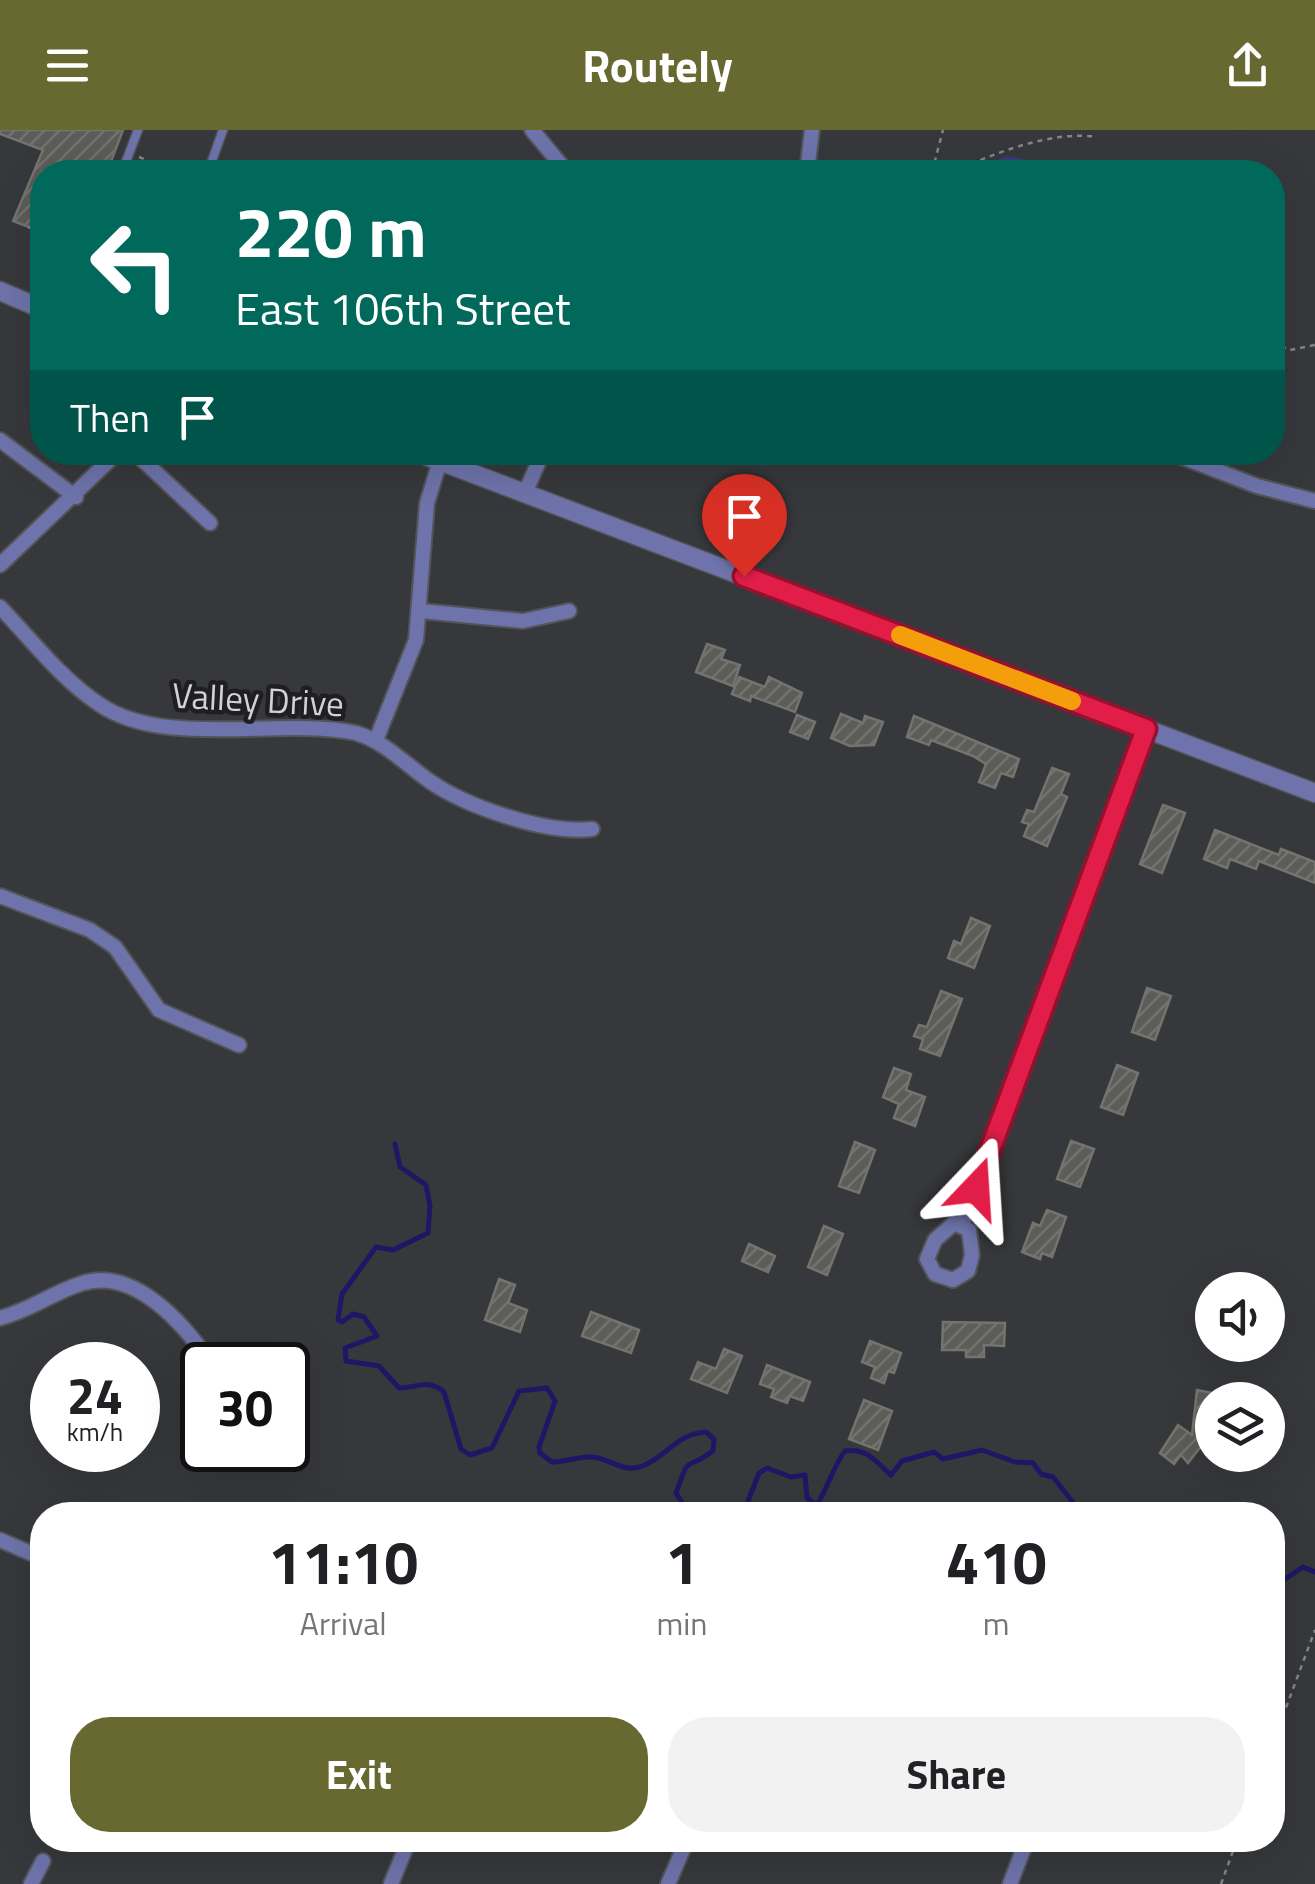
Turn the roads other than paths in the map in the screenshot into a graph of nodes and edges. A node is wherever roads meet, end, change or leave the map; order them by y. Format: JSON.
{"nodes":[{"id":1,"x":138,"y":130,"type":"edge"},
{"id":2,"x":223,"y":130,"type":"edge"},
{"id":3,"x":532,"y":130,"type":"edge"},
{"id":4,"x":812,"y":130,"type":"edge"},
{"id":5,"x":127,"y":160,"type":"edge"},
{"id":6,"x":212,"y":160,"type":"edge"},
{"id":7,"x":557,"y":160,"type":"edge"},
{"id":8,"x":808,"y":160,"type":"edge"},
{"id":9,"x":0,"y":292,"type":"edge"},
{"id":10,"x":30,"y":304,"type":"edge"},
{"id":11,"x":0,"y":440,"type":"edge"},
{"id":12,"x":30,"y":462,"type":"edge"},
{"id":13,"x":33,"y":465,"type":"edge"},
{"id":14,"x":106,"y":465,"type":"edge"},
{"id":15,"x":148,"y":465,"type":"edge"},
{"id":16,"x":439,"y":465,"type":"edge"},
{"id":17,"x":450,"y":465,"type":"edge"},
{"id":18,"x":537,"y":465,"type":"edge"},
{"id":19,"x":1203,"y":465,"type":"edge"},
{"id":20,"x":525,"y":494,"type":"junction"},
{"id":21,"x":76,"y":497,"type":"junction"},
{"id":22,"x":1315,"y":501,"type":"edge"},
{"id":23,"x":210,"y":523,"type":"dead end"},
{"id":24,"x":0,"y":565,"type":"edge"},
{"id":25,"x":0,"y":606,"type":"edge"},
{"id":26,"x":421,"y":611,"type":"junction"},
{"id":27,"x":569,"y":611,"type":"dead end"},
{"id":28,"x":1146,"y":729,"type":"junction"},
{"id":29,"x":376,"y":740,"type":"junction"},
{"id":30,"x":1315,"y":793,"type":"edge"},
{"id":31,"x":592,"y":829,"type":"dead end"},
{"id":32,"x":0,"y":896,"type":"edge"},
{"id":33,"x":239,"y":1045,"type":"dead end"},
{"id":34,"x":962,"y":1224,"type":"dead end"},
{"id":35,"x":0,"y":1318,"type":"edge"},
{"id":36,"x":192,"y":1342,"type":"edge"},
{"id":37,"x":0,"y":1540,"type":"edge"},
{"id":38,"x":30,"y":1553,"type":"edge"},
{"id":39,"x":404,"y":1852,"type":"edge"},
{"id":40,"x":682,"y":1852,"type":"edge"},
{"id":41,"x":1022,"y":1852,"type":"edge"},
{"id":42,"x":43,"y":1861,"type":"dead end"},
{"id":43,"x":30,"y":1884,"type":"edge"},
{"id":44,"x":391,"y":1884,"type":"edge"},
{"id":45,"x":668,"y":1884,"type":"edge"},
{"id":46,"x":1010,"y":1884,"type":"edge"}],
"edges":[{"from":1,"to":5,"type":"lane"},
{"from":2,"to":6,"type":"lane"},
{"from":3,"to":7,"type":"street"},
{"from":4,"to":8,"type":"street"},
{"from":9,"to":10,"type":"street"},
{"from":11,"to":12,"type":"street"},
{"from":13,"to":21,"type":"street"},
{"from":14,"to":21,"type":"street"},
{"from":15,"to":23,"type":"street"},
{"from":16,"to":26,"type":"street"},
{"from":17,"to":20,"type":"street"},
{"from":18,"to":20,"type":"street"},
{"from":19,"to":22,"type":"street"},
{"from":20,"to":28,"type":"street"},
{"from":21,"to":24,"type":"street"},
{"from":25,"to":29,"type":"street","name":"Valley Drive"},
{"from":26,"to":27,"type":"street"},
{"from":26,"to":29,"type":"street"},
{"from":28,"to":30,"type":"street"},
{"from":28,"to":34,"type":"street"},
{"from":29,"to":31,"type":"street","name":"Valley Drive"},
{"from":32,"to":33,"type":"street"},
{"from":35,"to":36,"type":"street"},
{"from":37,"to":38,"type":"street"},
{"from":39,"to":44,"type":"street"},
{"from":40,"to":45,"type":"street"},
{"from":41,"to":46,"type":"street"},
{"from":42,"to":43,"type":"street"}]}
